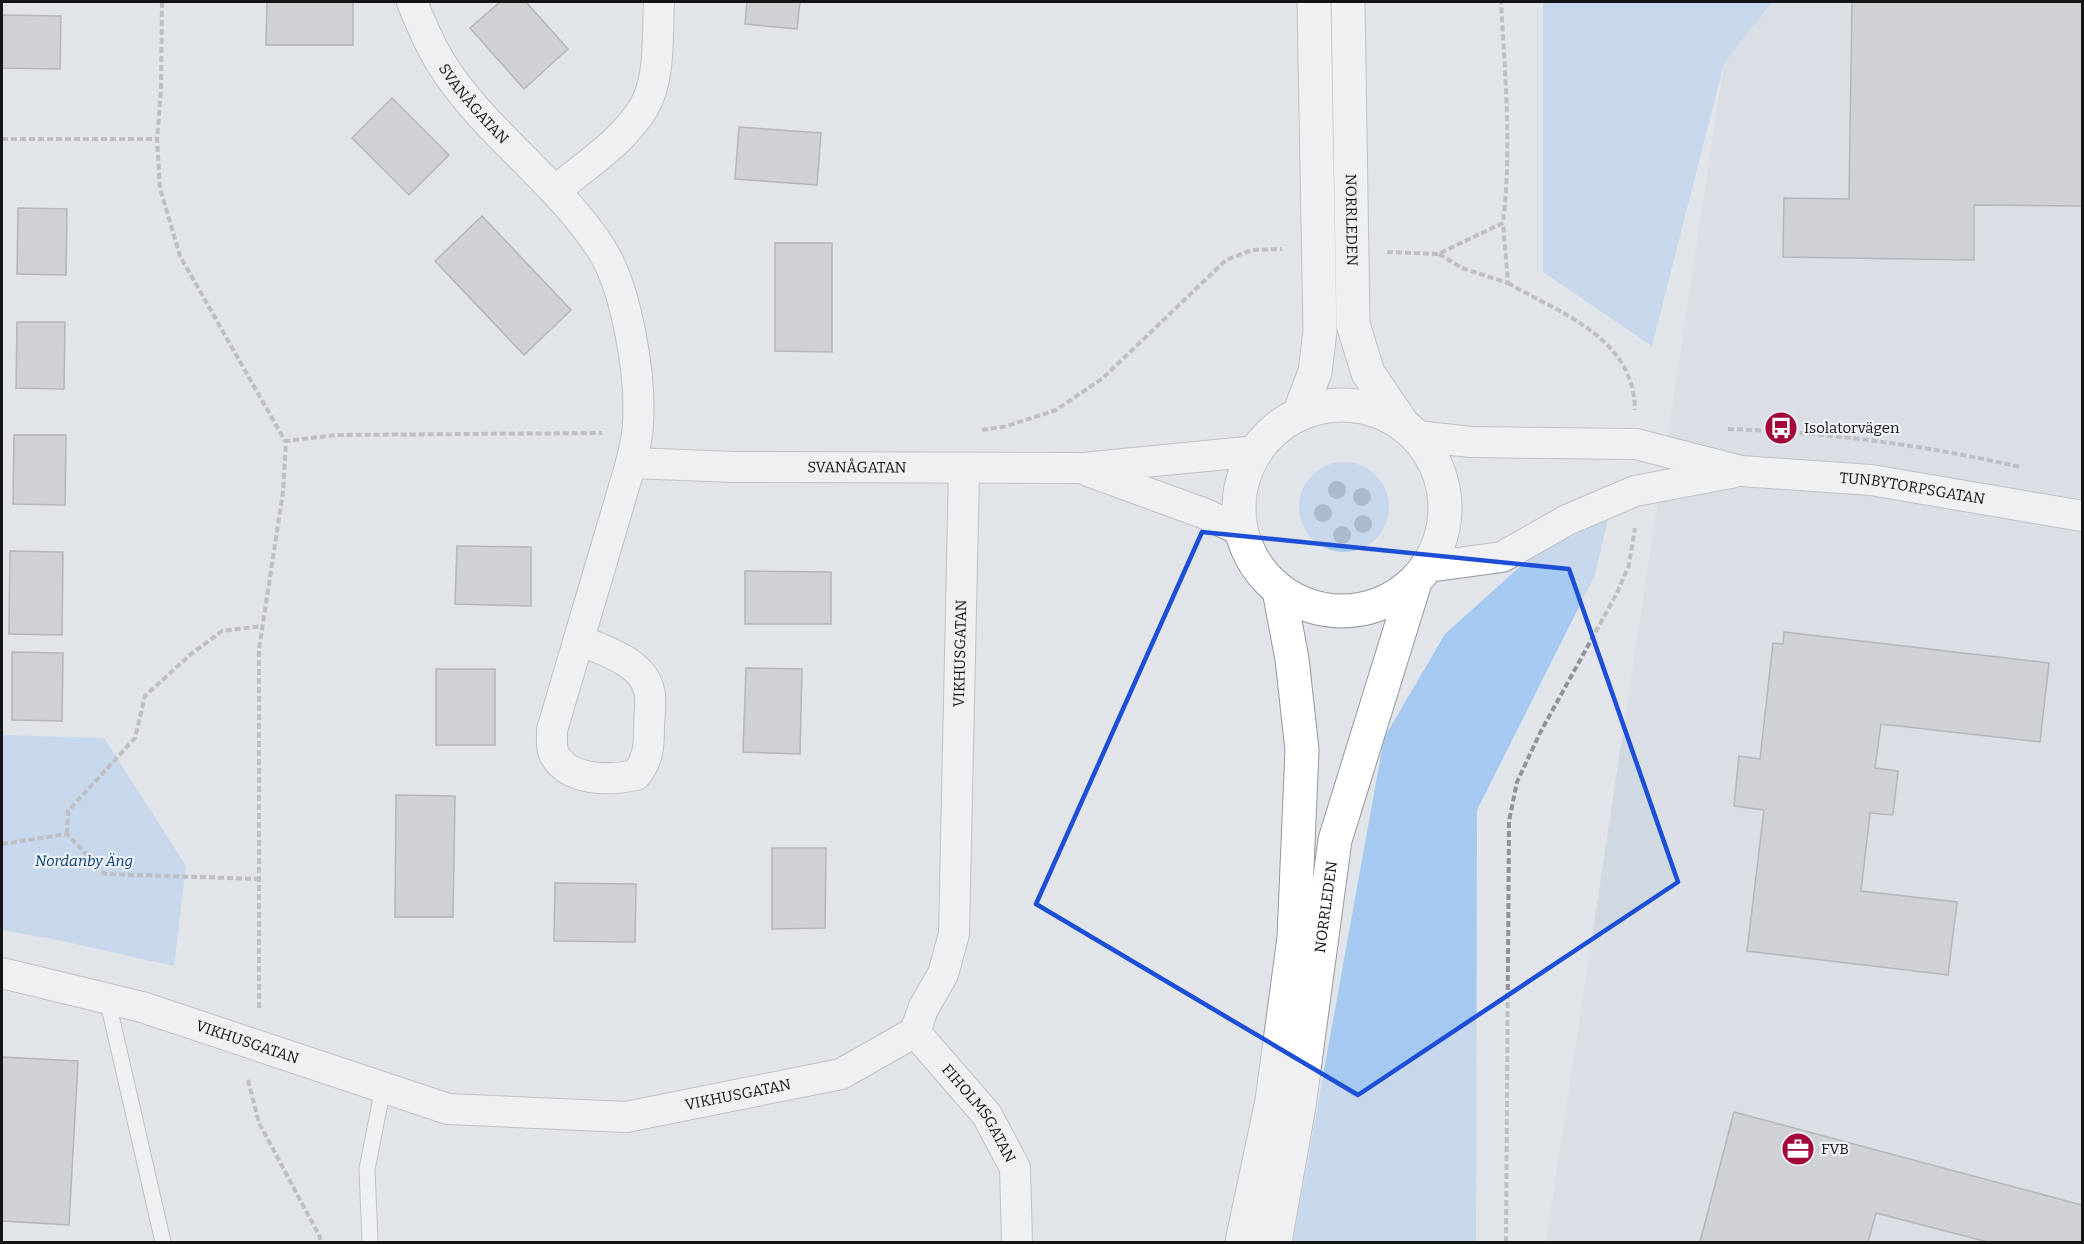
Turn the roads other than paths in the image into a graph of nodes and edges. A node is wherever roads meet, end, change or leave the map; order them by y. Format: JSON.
{"nodes":[{"id":1,"x":412,"y":2,"type":"edge"},
{"id":2,"x":659,"y":2,"type":"edge"},
{"id":3,"x":1314,"y":2,"type":"edge"},
{"id":4,"x":1348,"y":2,"type":"edge"},
{"id":5,"x":556,"y":190,"type":"junction"},
{"id":6,"x":1299,"y":414,"type":"junction"},
{"id":7,"x":1409,"y":430,"type":"junction"},
{"id":8,"x":1257,"y":451,"type":"junction"},
{"id":9,"x":632,"y":463,"type":"junction"},
{"id":10,"x":1083,"y":468,"type":"junction"},
{"id":11,"x":964,"y":469,"type":"junction"},
{"id":12,"x":1741,"y":471,"type":"junction"},
{"id":13,"x":2082,"y":516,"type":"edge"},
{"id":14,"x":1242,"y":531,"type":"junction"},
{"id":15,"x":1422,"y":574,"type":"junction"},
{"id":16,"x":1279,"y":590,"type":"junction"},
{"id":17,"x":580,"y":639,"type":"junction"},
{"id":18,"x":2,"y":973,"type":"edge"},
{"id":19,"x":107,"y":998,"type":"junction"},
{"id":20,"x":915,"y":1032,"type":"junction"},
{"id":21,"x":383,"y":1088,"type":"junction"},
{"id":22,"x":163,"y":1242,"type":"edge"},
{"id":23,"x":370,"y":1242,"type":"edge"},
{"id":24,"x":1017,"y":1242,"type":"edge"},
{"id":25,"x":1242,"y":1242,"type":"edge"},
{"id":26,"x":1275,"y":1242,"type":"edge"}],
"edges":[{"from":1,"to":5,"type":"street","name":"SVANÅGATAN"},
{"from":2,"to":5,"type":"street"},
{"from":3,"to":6,"type":"main road","name":"NORRLEDEN"},
{"from":4,"to":7,"type":"main road","name":"NORRLEDEN"},
{"from":5,"to":9,"type":"street","name":"SVANÅGATAN"},
{"from":6,"to":7,"type":"main road"},
{"from":6,"to":8,"type":"main road"},
{"from":7,"to":12,"type":"street","name":"TUNBYTORPSGATAN"},
{"from":7,"to":15,"type":"main road"},
{"from":8,"to":10,"type":"street","name":"SVANÅGATAN"},
{"from":8,"to":14,"type":"main road"},
{"from":9,"to":11,"type":"street","name":"SVANÅGATAN"},
{"from":9,"to":17,"type":"street","name":"SVANÅGATAN"},
{"from":10,"to":11,"type":"street","name":"SVANÅGATAN"},
{"from":10,"to":14,"type":"street","name":"SVANÅGATAN"},
{"from":11,"to":20,"type":"street","name":"VIKHUSGATAN"},
{"from":12,"to":13,"type":"street","name":"TUNBYTORPSGATAN"},
{"from":12,"to":15,"type":"street","name":"TUNBYTORPSGATAN"},
{"from":14,"to":16,"type":"main road"},
{"from":15,"to":16,"type":"main road"},
{"from":15,"to":26,"type":"main road","name":"NORRLEDEN"},
{"from":16,"to":25,"type":"main road","name":"NORRLEDEN"},
{"from":17,"to":17,"type":"street","name":"SVANÅGATAN"},
{"from":18,"to":19,"type":"street","name":"VIKHUSGATAN"},
{"from":19,"to":21,"type":"street","name":"VIKHUSGATAN"},
{"from":19,"to":22,"type":"lane"},
{"from":20,"to":21,"type":"street","name":"VIKHUSGATAN"},
{"from":20,"to":24,"type":"street","name":"FIHOLMSGATAN"},
{"from":21,"to":23,"type":"lane"}]}
